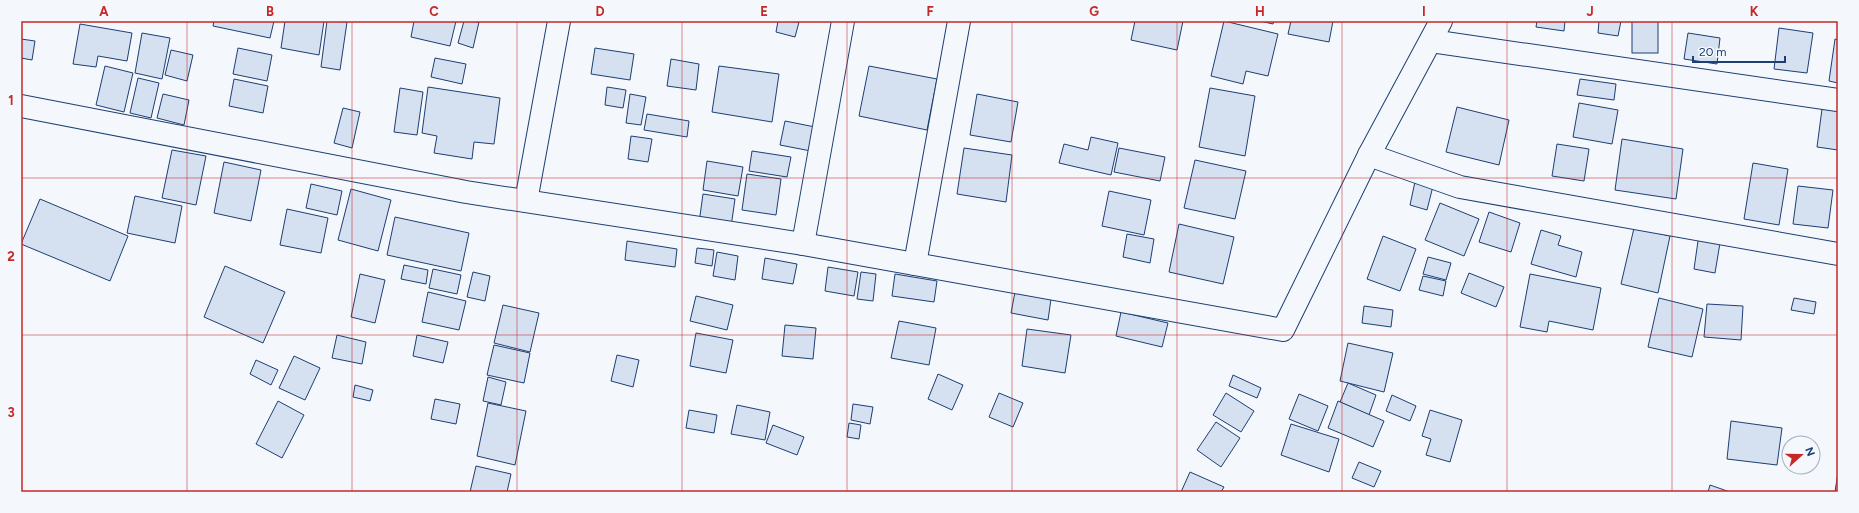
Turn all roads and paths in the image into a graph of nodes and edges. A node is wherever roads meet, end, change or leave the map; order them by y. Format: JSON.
{"nodes":[{"id":1,"x":559,"y":21,"type":"edge"},
{"id":2,"x":843,"y":21,"type":"edge"},
{"id":3,"x":959,"y":21,"type":"edge"},
{"id":4,"x":1441,"y":21,"type":"edge"},
{"id":5,"x":1431,"y":40,"type":"junction"},
{"id":6,"x":1838,"y":100,"type":"edge"},
{"id":7,"x":21,"y":106,"type":"edge"},
{"id":8,"x":1369,"y":155,"type":"junction"},
{"id":9,"x":526,"y":201,"type":"junction"},
{"id":10,"x":803,"y":244,"type":"junction"},
{"id":11,"x":1838,"y":254,"type":"edge"},
{"id":12,"x":915,"y":264,"type":"junction"}],
"edges":[{"from":1,"to":9,"type":"street"},
{"from":2,"to":10,"type":"street"},
{"from":3,"to":12,"type":"street"},
{"from":4,"to":5,"type":"street"},
{"from":5,"to":6,"type":"street"},
{"from":5,"to":8,"type":"street"},
{"from":7,"to":9,"type":"street"},
{"from":8,"to":11,"type":"street"},
{"from":8,"to":12,"type":"street"},
{"from":9,"to":10,"type":"street"},
{"from":10,"to":12,"type":"street"}]}
